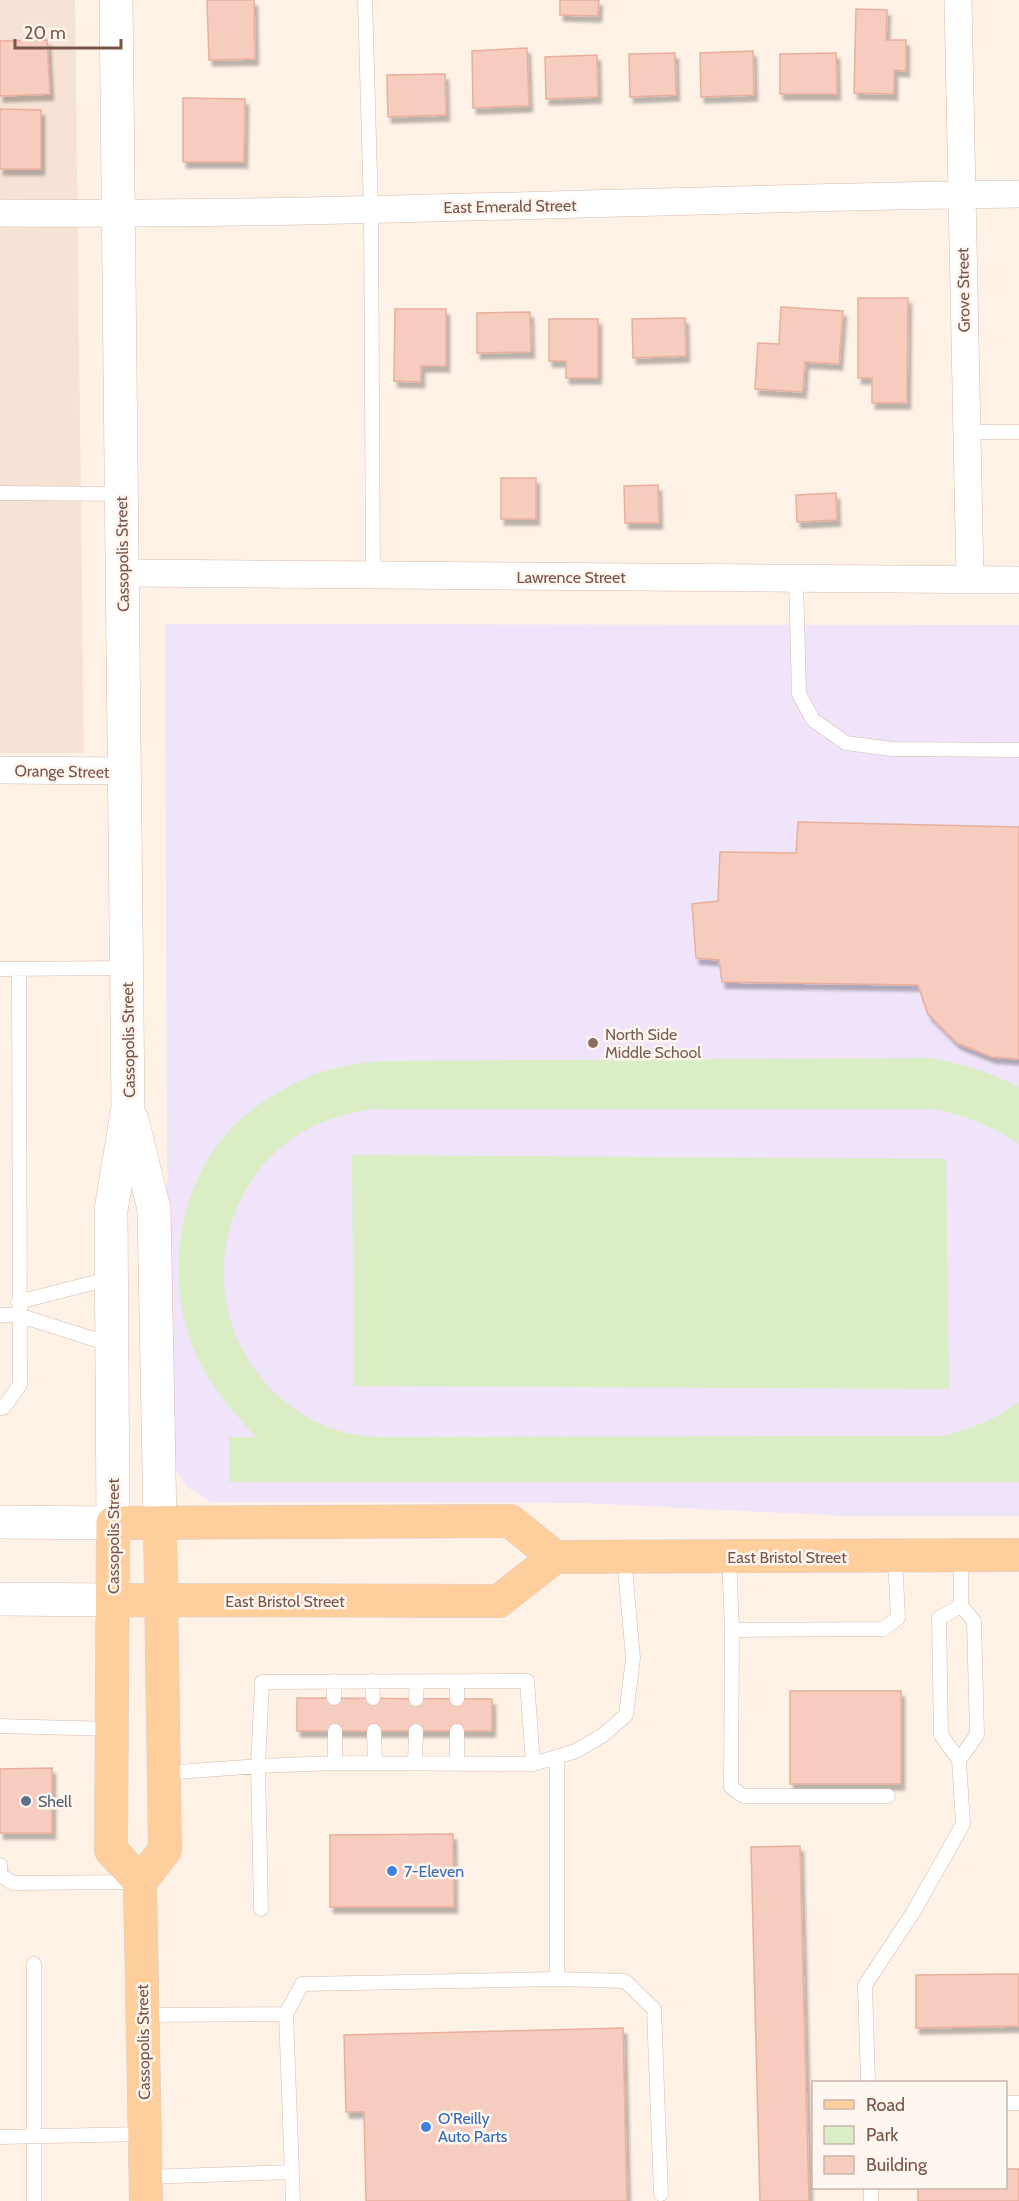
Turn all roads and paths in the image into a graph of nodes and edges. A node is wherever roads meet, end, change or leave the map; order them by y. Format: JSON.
{"nodes":[{"id":1,"x":116,"y":0,"type":"edge"},
{"id":2,"x":364,"y":0,"type":"edge"},
{"id":3,"x":958,"y":0,"type":"edge"},
{"id":4,"x":1019,"y":194,"type":"edge"},
{"id":5,"x":961,"y":195,"type":"junction"},
{"id":6,"x":371,"y":210,"type":"junction"},
{"id":7,"x":0,"y":213,"type":"edge"},
{"id":8,"x":119,"y":214,"type":"junction"},
{"id":9,"x":967,"y":432,"type":"junction"},
{"id":10,"x":1019,"y":432,"type":"edge"},
{"id":11,"x":0,"y":493,"type":"edge"},
{"id":12,"x":121,"y":494,"type":"junction"},
{"id":13,"x":123,"y":573,"type":"junction"},
{"id":14,"x":373,"y":575,"type":"junction"},
{"id":15,"x":796,"y":579,"type":"junction"},
{"id":16,"x":970,"y":580,"type":"junction"},
{"id":17,"x":1019,"y":580,"type":"edge"},
{"id":18,"x":1019,"y":750,"type":"edge"},
{"id":19,"x":0,"y":770,"type":"edge"},
{"id":20,"x":124,"y":771,"type":"junction"},
{"id":21,"x":127,"y":968,"type":"junction"},
{"id":22,"x":0,"y":969,"type":"edge"},
{"id":23,"x":19,"y":969,"type":"junction"},
{"id":24,"x":128,"y":1107,"type":"junction"},
{"id":25,"x":112,"y":1278,"type":"junction"},
{"id":26,"x":18,"y":1308,"type":"junction"},
{"id":27,"x":0,"y":1315,"type":"edge"},
{"id":28,"x":112,"y":1345,"type":"junction"},
{"id":29,"x":0,"y":1408,"type":"edge"},
{"id":30,"x":0,"y":1522,"type":"edge"},
{"id":31,"x":113,"y":1523,"type":"junction"},
{"id":32,"x":160,"y":1523,"type":"junction"},
{"id":33,"x":1019,"y":1555,"type":"edge"},
{"id":34,"x":961,"y":1556,"type":"junction"},
{"id":35,"x":555,"y":1557,"type":"junction"},
{"id":36,"x":624,"y":1557,"type":"junction"},
{"id":37,"x":729,"y":1557,"type":"junction"},
{"id":38,"x":895,"y":1557,"type":"junction"},
{"id":39,"x":0,"y":1599,"type":"edge"},
{"id":40,"x":113,"y":1600,"type":"junction"},
{"id":41,"x":161,"y":1601,"type":"junction"},
{"id":42,"x":961,"y":1606,"type":"junction"},
{"id":43,"x":732,"y":1630,"type":"junction"},
{"id":44,"x":334,"y":1681,"type":"junction"},
{"id":45,"x":372,"y":1681,"type":"junction"},
{"id":46,"x":417,"y":1683,"type":"junction"},
{"id":47,"x":457,"y":1683,"type":"junction"},
{"id":48,"x":334,"y":1698,"type":"dead end"},
{"id":49,"x":373,"y":1698,"type":"dead end"},
{"id":50,"x":416,"y":1699,"type":"dead end"},
{"id":51,"x":457,"y":1699,"type":"dead end"},
{"id":52,"x":0,"y":1726,"type":"edge"},
{"id":53,"x":112,"y":1729,"type":"junction"},
{"id":54,"x":334,"y":1731,"type":"dead end"},
{"id":55,"x":374,"y":1731,"type":"dead end"},
{"id":56,"x":416,"y":1731,"type":"dead end"},
{"id":57,"x":457,"y":1731,"type":"dead end"},
{"id":58,"x":557,"y":1758,"type":"junction"},
{"id":59,"x":959,"y":1760,"type":"junction"},
{"id":60,"x":334,"y":1762,"type":"junction"},
{"id":61,"x":375,"y":1762,"type":"junction"},
{"id":62,"x":415,"y":1762,"type":"junction"},
{"id":63,"x":457,"y":1762,"type":"junction"},
{"id":64,"x":533,"y":1764,"type":"junction"},
{"id":65,"x":258,"y":1766,"type":"junction"},
{"id":66,"x":164,"y":1773,"type":"junction"},
{"id":67,"x":888,"y":1796,"type":"dead end"},
{"id":68,"x":0,"y":1865,"type":"edge"},
{"id":69,"x":140,"y":1882,"type":"junction"},
{"id":70,"x":261,"y":1909,"type":"dead end"},
{"id":71,"x":34,"y":1964,"type":"dead end"},
{"id":72,"x":557,"y":1979,"type":"junction"},
{"id":73,"x":286,"y":2013,"type":"junction"},
{"id":74,"x":142,"y":2015,"type":"junction"},
{"id":75,"x":868,"y":2081,"type":"edge"},
{"id":76,"x":144,"y":2134,"type":"junction"},
{"id":77,"x":34,"y":2136,"type":"junction"},
{"id":78,"x":0,"y":2137,"type":"edge"},
{"id":79,"x":292,"y":2172,"type":"junction"},
{"id":80,"x":145,"y":2189,"type":"edge"},
{"id":81,"x":661,"y":2194,"type":"dead end"},
{"id":82,"x":34,"y":2201,"type":"edge"},
{"id":83,"x":293,"y":2201,"type":"edge"}],
"edges":[{"from":1,"to":8,"type":"street","name":"Cassopolis Street"},
{"from":2,"to":6,"type":"lane"},
{"from":3,"to":5,"type":"street","name":"Grove Street"},
{"from":4,"to":5,"type":"street","name":"East Emerald Street"},
{"from":5,"to":6,"type":"street","name":"East Emerald Street"},
{"from":5,"to":9,"type":"street","name":"Grove Street"},
{"from":6,"to":8,"type":"street","name":"East Emerald Street"},
{"from":6,"to":14,"type":"lane"},
{"from":7,"to":8,"type":"street","name":"East Emerald Street"},
{"from":8,"to":12,"type":"street","name":"Cassopolis Street"},
{"from":9,"to":10,"type":"lane"},
{"from":9,"to":16,"type":"street","name":"Grove Street"},
{"from":11,"to":12,"type":"lane"},
{"from":12,"to":13,"type":"street","name":"Cassopolis Street"},
{"from":13,"to":14,"type":"street","name":"Lawrence Street"},
{"from":13,"to":20,"type":"street","name":"Cassopolis Street"},
{"from":14,"to":15,"type":"street","name":"Lawrence Street"},
{"from":15,"to":16,"type":"street","name":"Lawrence Street"},
{"from":15,"to":18,"type":"lane"},
{"from":16,"to":17,"type":"street","name":"Lawrence Street"},
{"from":19,"to":20,"type":"street","name":"Orange Street"},
{"from":20,"to":21,"type":"street","name":"Cassopolis Street"},
{"from":21,"to":23,"type":"lane"},
{"from":21,"to":24,"type":"street","name":"Cassopolis Street"},
{"from":22,"to":23,"type":"lane"},
{"from":23,"to":26,"type":"lane"},
{"from":24,"to":25,"type":"street","name":"Cassopolis Street"},
{"from":24,"to":32,"type":"street","name":"Cassopolis Street"},
{"from":25,"to":26,"type":"lane"},
{"from":25,"to":28,"type":"street","name":"Cassopolis Street"},
{"from":26,"to":27,"type":"lane"},
{"from":26,"to":28,"type":"lane"},
{"from":26,"to":29,"type":"lane"},
{"from":28,"to":31,"type":"street","name":"Cassopolis Street"},
{"from":30,"to":31,"type":"street"},
{"from":31,"to":32,"type":"main road"},
{"from":31,"to":40,"type":"main road","name":"Cassopolis Street"},
{"from":32,"to":35,"type":"main road"},
{"from":32,"to":41,"type":"main road","name":"Cassopolis Street"},
{"from":33,"to":34,"type":"main road","name":"East Bristol Street"},
{"from":34,"to":38,"type":"main road","name":"East Bristol Street"},
{"from":34,"to":42,"type":"lane"},
{"from":35,"to":36,"type":"main road","name":"East Bristol Street"},
{"from":35,"to":41,"type":"main road","name":"East Bristol Street"},
{"from":36,"to":37,"type":"main road","name":"East Bristol Street"},
{"from":36,"to":58,"type":"lane"},
{"from":37,"to":38,"type":"main road","name":"East Bristol Street"},
{"from":37,"to":43,"type":"lane"},
{"from":38,"to":43,"type":"lane"},
{"from":39,"to":40,"type":"street","name":"East Bristol Street"},
{"from":40,"to":41,"type":"main road","name":"East Bristol Street"},
{"from":40,"to":53,"type":"main road","name":"Cassopolis Street"},
{"from":41,"to":66,"type":"main road","name":"Cassopolis Street"},
{"from":42,"to":59,"type":"lane"},
{"from":42,"to":59,"type":"lane"},
{"from":43,"to":67,"type":"lane"},
{"from":44,"to":45,"type":"lane"},
{"from":44,"to":48,"type":"lane"},
{"from":44,"to":65,"type":"lane"},
{"from":45,"to":46,"type":"lane"},
{"from":45,"to":49,"type":"lane"},
{"from":46,"to":47,"type":"lane"},
{"from":46,"to":50,"type":"lane"},
{"from":47,"to":51,"type":"lane"},
{"from":47,"to":64,"type":"lane"},
{"from":52,"to":53,"type":"lane"},
{"from":53,"to":69,"type":"main road","name":"Cassopolis Street"},
{"from":54,"to":60,"type":"lane"},
{"from":55,"to":61,"type":"lane"},
{"from":56,"to":62,"type":"lane"},
{"from":57,"to":63,"type":"lane"},
{"from":58,"to":64,"type":"lane"},
{"from":58,"to":72,"type":"lane"},
{"from":59,"to":75,"type":"lane"},
{"from":60,"to":61,"type":"lane"},
{"from":60,"to":65,"type":"lane"},
{"from":61,"to":62,"type":"lane"},
{"from":62,"to":63,"type":"lane"},
{"from":63,"to":64,"type":"lane"},
{"from":65,"to":66,"type":"lane"},
{"from":65,"to":70,"type":"lane"},
{"from":66,"to":69,"type":"main road","name":"Cassopolis Street"},
{"from":68,"to":69,"type":"lane"},
{"from":69,"to":74,"type":"main road","name":"Cassopolis Street"},
{"from":71,"to":77,"type":"lane"},
{"from":72,"to":73,"type":"lane"},
{"from":72,"to":81,"type":"lane"},
{"from":73,"to":74,"type":"lane"},
{"from":73,"to":79,"type":"lane"},
{"from":74,"to":76,"type":"main road","name":"Cassopolis Street"},
{"from":76,"to":77,"type":"lane"},
{"from":76,"to":80,"type":"main road","name":"Cassopolis Street"},
{"from":77,"to":78,"type":"lane"},
{"from":77,"to":82,"type":"lane"},
{"from":79,"to":80,"type":"lane"},
{"from":79,"to":83,"type":"lane"}]}
